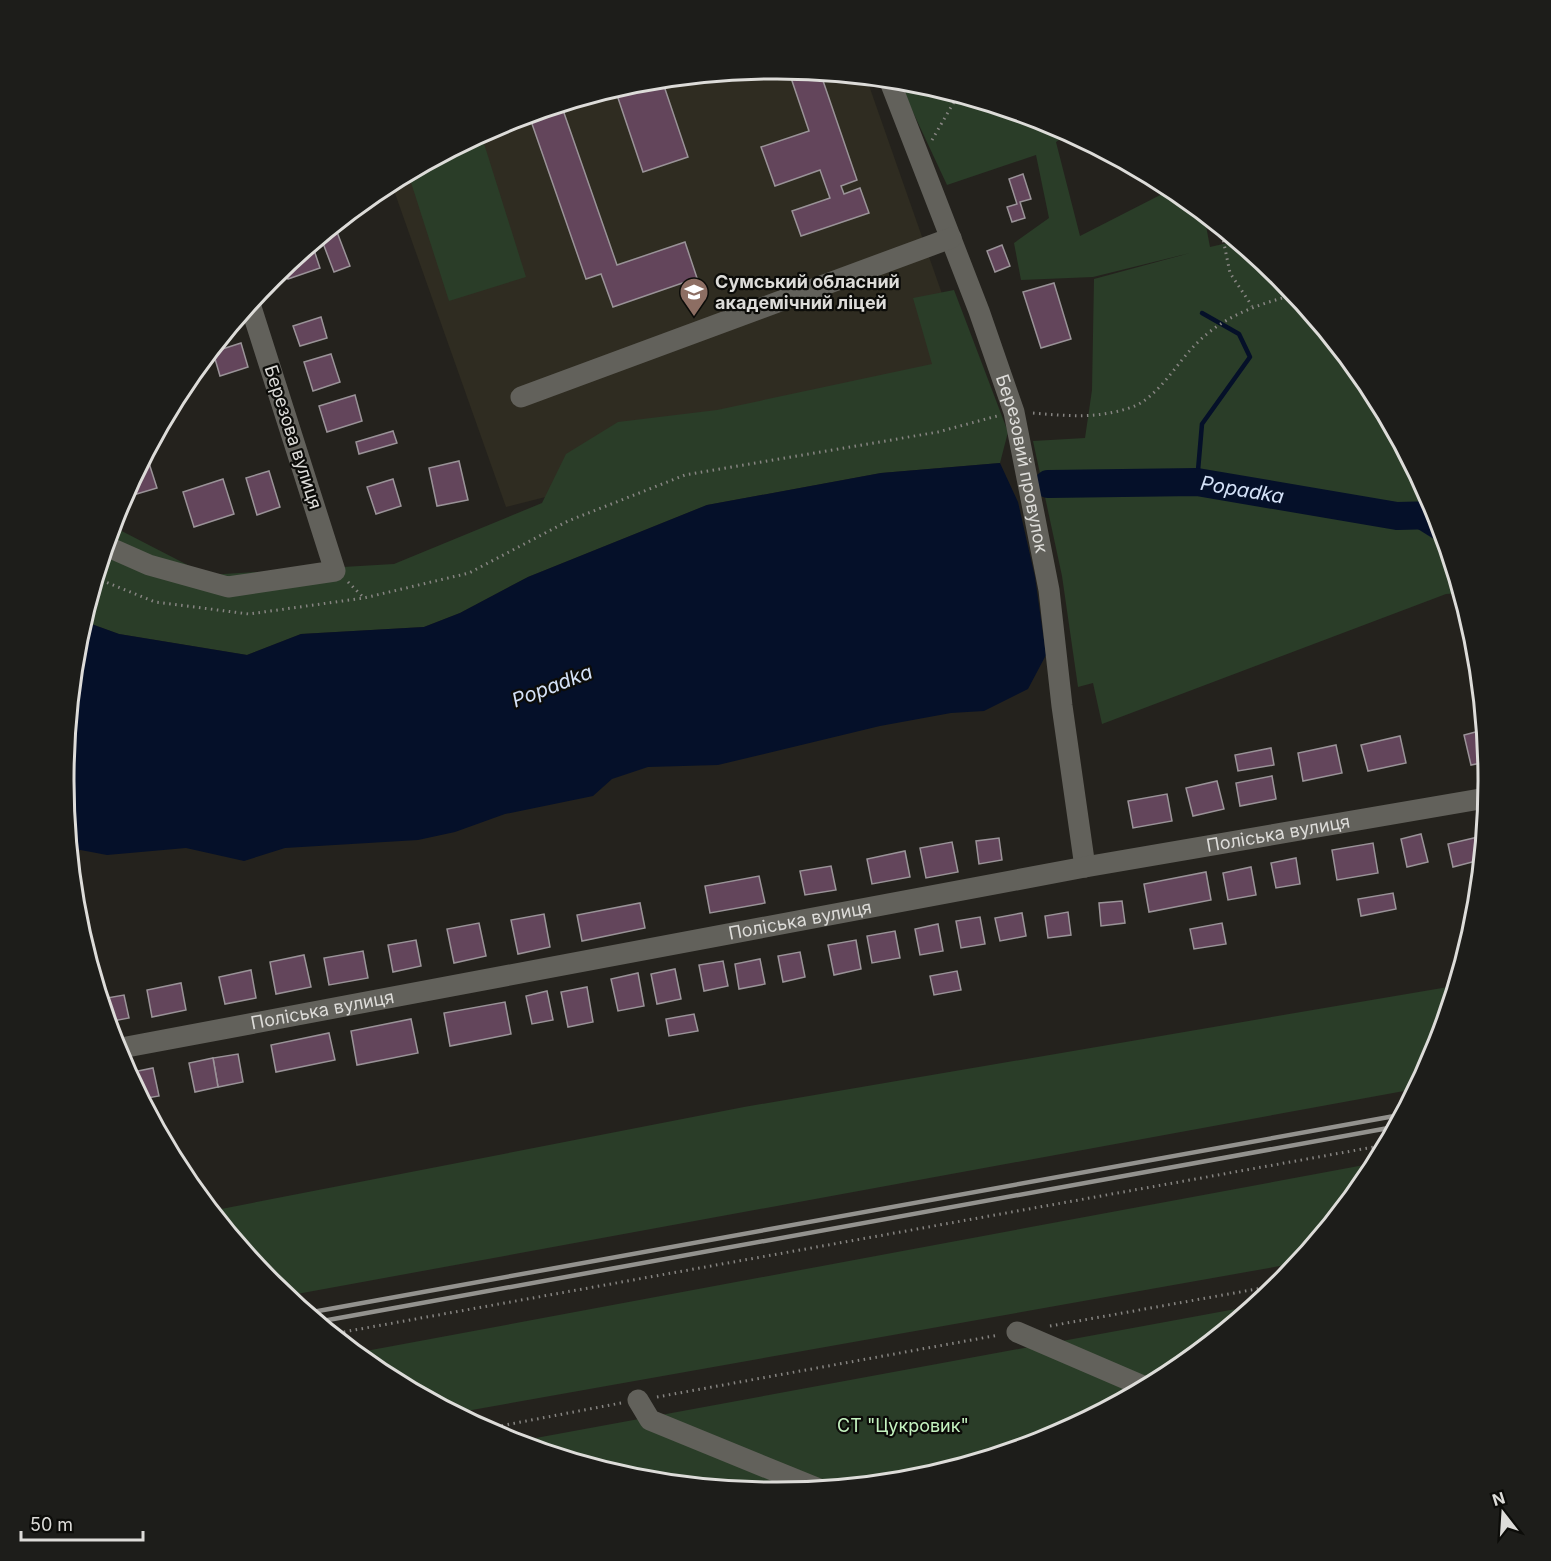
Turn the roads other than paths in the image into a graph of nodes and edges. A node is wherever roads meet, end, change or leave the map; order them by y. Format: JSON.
{"nodes":[{"id":1,"x":893,"y":89,"type":"edge"},
{"id":2,"x":951,"y":238,"type":"junction"},
{"id":3,"x":253,"y":313,"type":"edge"},
{"id":4,"x":521,"y":397,"type":"dead end"},
{"id":5,"x":113,"y":549,"type":"edge"},
{"id":6,"x":1477,"y":800,"type":"edge"},
{"id":7,"x":1085,"y":867,"type":"junction"},
{"id":8,"x":126,"y":1047,"type":"edge"},
{"id":9,"x":1017,"y":1332,"type":"road end"},
{"id":10,"x":1135,"y":1383,"type":"edge"},
{"id":11,"x":638,"y":1400,"type":"road end"},
{"id":12,"x":801,"y":1481,"type":"edge"}],
"edges":[{"from":1,"to":2,"type":"street","name":"Березовий провулок"},
{"from":2,"to":4,"type":"street"},
{"from":2,"to":7,"type":"street","name":"Березовий провулок"},
{"from":3,"to":5,"type":"street","name":"Березова вулиця"},
{"from":6,"to":7,"type":"street","name":"Поліська вулиця"},
{"from":7,"to":8,"type":"street","name":"Поліська вулиця"},
{"from":9,"to":10,"type":"street"},
{"from":11,"to":12,"type":"street"}]}
